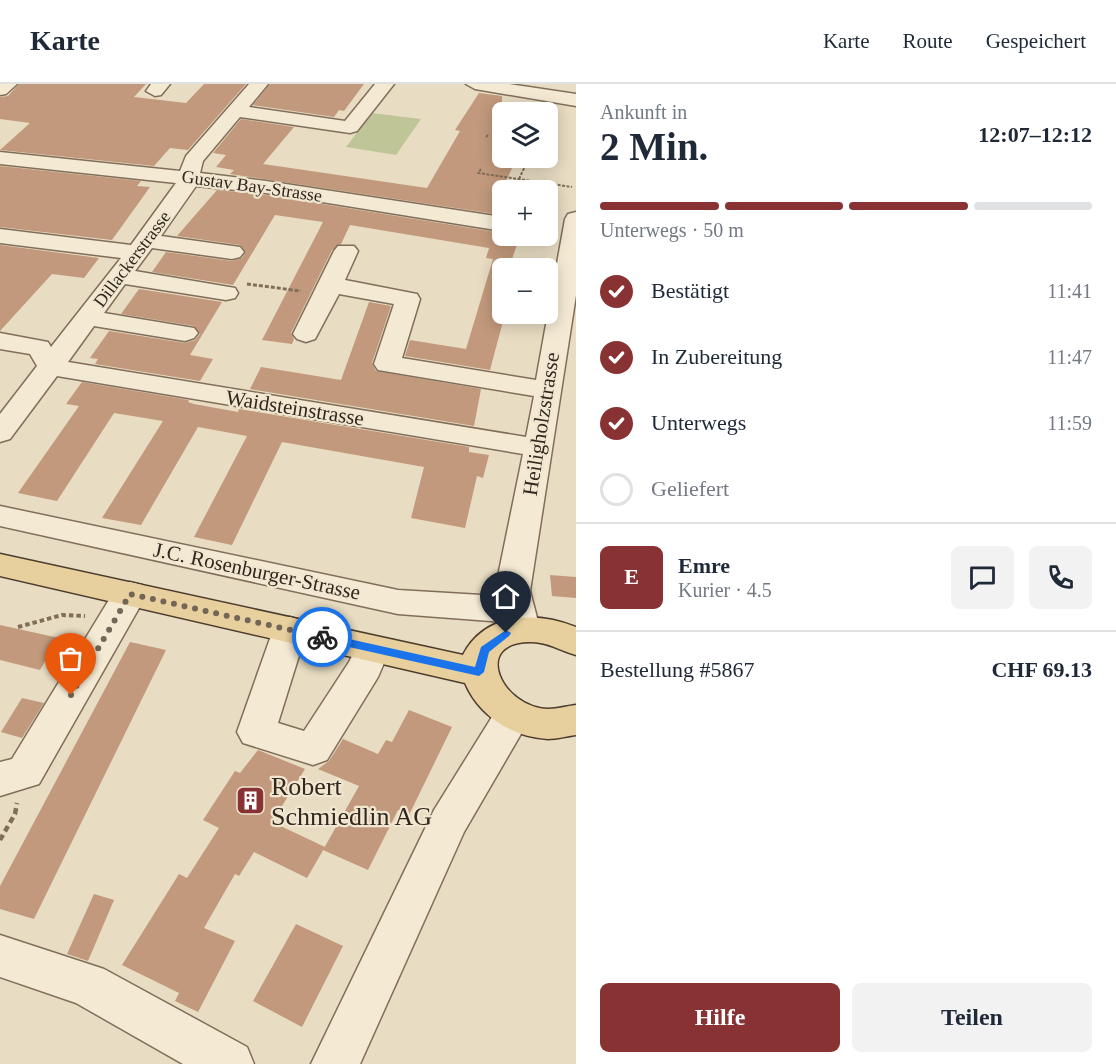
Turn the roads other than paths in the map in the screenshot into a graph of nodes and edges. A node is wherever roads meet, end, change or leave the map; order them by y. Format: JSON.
{"nodes":[{"id":1,"x":8,"y":84,"type":"edge"},
{"id":2,"x":259,"y":84,"type":"edge"},
{"id":3,"x":385,"y":84,"type":"edge"},
{"id":4,"x":475,"y":84,"type":"edge"},
{"id":5,"x":0,"y":90,"type":"edge"},
{"id":6,"x":576,"y":100,"type":"edge"},
{"id":7,"x":235,"y":111,"type":"junction"},
{"id":8,"x":0,"y":158,"type":"edge"},
{"id":9,"x":188,"y":177,"type":"junction"},
{"id":10,"x":492,"y":223,"type":"edge"},
{"id":11,"x":568,"y":228,"type":"edge"},
{"id":12,"x":0,"y":236,"type":"edge"},
{"id":13,"x":142,"y":247,"type":"junction"},
{"id":14,"x":346,"y":251,"type":"dead end"},
{"id":15,"x":232,"y":252,"type":"dead end"},
{"id":16,"x":120,"y":276,"type":"junction"},
{"id":17,"x":329,"y":290,"type":"junction"},
{"id":18,"x":226,"y":293,"type":"road end"},
{"id":19,"x":88,"y":318,"type":"junction"},
{"id":20,"x":185,"y":333,"type":"dead end"},
{"id":21,"x":306,"y":334,"type":"dead end"},
{"id":22,"x":0,"y":341,"type":"edge"},
{"id":23,"x":564,"y":364,"type":"edge"},
{"id":24,"x":51,"y":367,"type":"junction"},
{"id":25,"x":547,"y":390,"type":"junction"},
{"id":26,"x":0,"y":433,"type":"edge"},
{"id":27,"x":539,"y":448,"type":"junction"},
{"id":28,"x":0,"y":516,"type":"edge"},
{"id":29,"x":0,"y":565,"type":"edge"},
{"id":30,"x":123,"y":606,"type":"junction"},
{"id":31,"x":520,"y":619,"type":"junction"},
{"id":32,"x":290,"y":630,"type":"junction"},
{"id":33,"x":576,"y":642,"type":"edge"},
{"id":34,"x":372,"y":649,"type":"junction"},
{"id":35,"x":479,"y":672,"type":"junction"},
{"id":36,"x":513,"y":715,"type":"junction"},
{"id":37,"x":576,"y":720,"type":"edge"},
{"id":38,"x":0,"y":779,"type":"edge"},
{"id":39,"x":0,"y":956,"type":"edge"},
{"id":40,"x":230,"y":1064,"type":"edge"},
{"id":41,"x":335,"y":1064,"type":"edge"}],
"edges":[{"from":1,"to":5,"type":"street"},
{"from":2,"to":7,"type":"street","name":"Dillackerstrasse"},
{"from":3,"to":7,"type":"street"},
{"from":4,"to":6,"type":"street"},
{"from":7,"to":9,"type":"street","name":"Dillackerstrasse"},
{"from":8,"to":9,"type":"street","name":"Gustav Bay-Strasse"},
{"from":9,"to":10,"type":"street","name":"Gustav Bay-Strasse"},
{"from":9,"to":13,"type":"street","name":"Dillackerstrasse"},
{"from":11,"to":23,"type":"street","name":"Heiligholzstrasse"},
{"from":12,"to":13,"type":"street"},
{"from":13,"to":15,"type":"street"},
{"from":13,"to":16,"type":"street","name":"Dillackerstrasse"},
{"from":14,"to":17,"type":"street"},
{"from":16,"to":18,"type":"street"},
{"from":16,"to":19,"type":"street","name":"Dillackerstrasse"},
{"from":17,"to":21,"type":"street"},
{"from":17,"to":25,"type":"street"},
{"from":19,"to":20,"type":"street"},
{"from":19,"to":24,"type":"street","name":"Dillackerstrasse"},
{"from":22,"to":24,"type":"street"},
{"from":23,"to":25,"type":"street","name":"Heiligholzstrasse"},
{"from":24,"to":26,"type":"street","name":"Dillackerstrasse"},
{"from":24,"to":27,"type":"street","name":"Waidsteinstrasse"},
{"from":25,"to":27,"type":"street","name":"Heiligholzstrasse"},
{"from":27,"to":31,"type":"street","name":"Heiligholzstrasse"},
{"from":28,"to":31,"type":"street","name":"J.C. Rosenburger-Strasse"},
{"from":29,"to":30,"type":"main road"},
{"from":30,"to":32,"type":"main road"},
{"from":30,"to":38,"type":"street"},
{"from":31,"to":33,"type":"main road"},
{"from":31,"to":35,"type":"main road"},
{"from":32,"to":34,"type":"main road"},
{"from":32,"to":34,"type":"street"},
{"from":34,"to":35,"type":"main road"},
{"from":35,"to":36,"type":"main road"},
{"from":36,"to":37,"type":"main road"},
{"from":36,"to":41,"type":"street"},
{"from":39,"to":40,"type":"street"}]}
